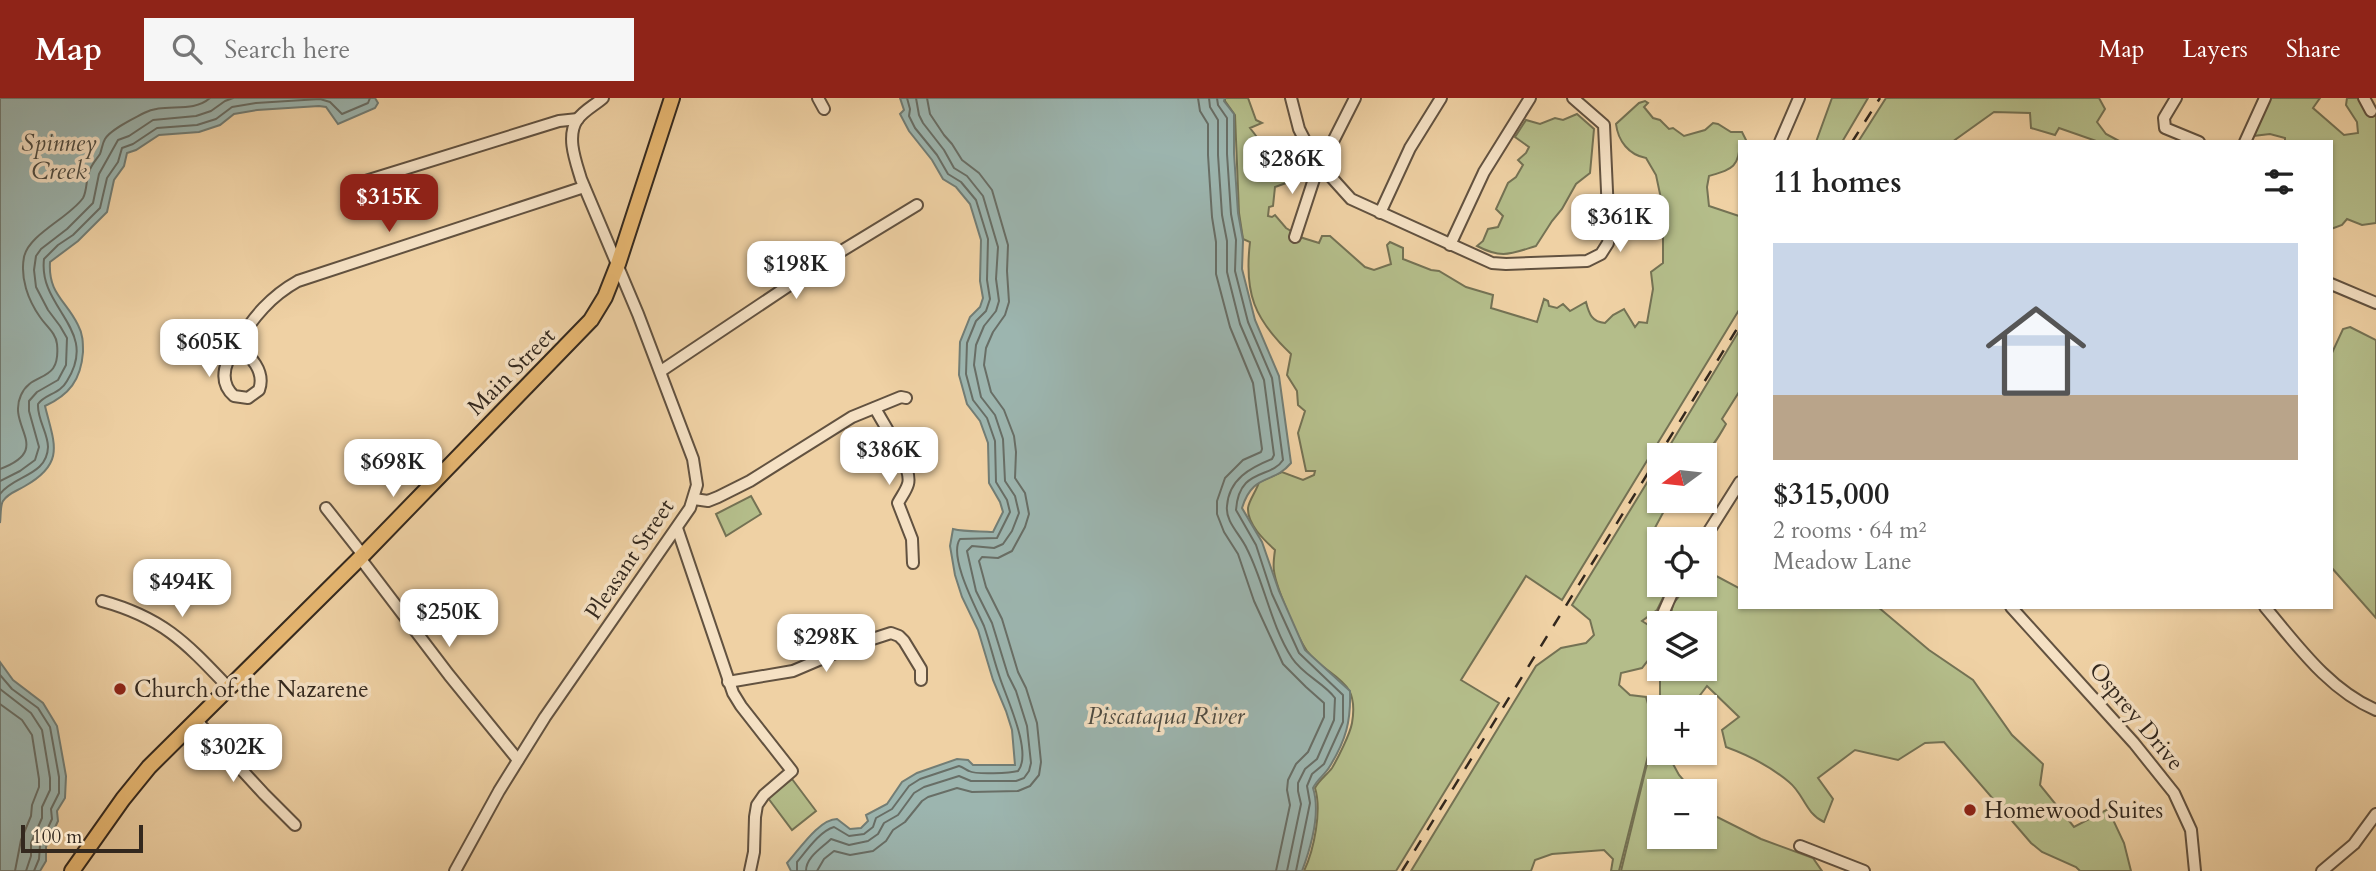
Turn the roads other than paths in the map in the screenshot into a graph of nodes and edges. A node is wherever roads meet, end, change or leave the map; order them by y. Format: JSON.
{"nodes":[{"id":1,"x":603,"y":98,"type":"edge"},
{"id":2,"x":672,"y":98,"type":"edge"},
{"id":3,"x":818,"y":98,"type":"edge"},
{"id":4,"x":1291,"y":98,"type":"edge"},
{"id":5,"x":1355,"y":98,"type":"edge"},
{"id":6,"x":1441,"y":98,"type":"edge"},
{"id":7,"x":1530,"y":98,"type":"edge"},
{"id":8,"x":1573,"y":98,"type":"edge"},
{"id":9,"x":1799,"y":98,"type":"edge"},
{"id":10,"x":2176,"y":98,"type":"edge"},
{"id":11,"x":2265,"y":98,"type":"edge"},
{"id":12,"x":2364,"y":98,"type":"edge"},
{"id":13,"x":824,"y":109,"type":"dead end"},
{"id":14,"x":2371,"y":111,"type":"dead end"},
{"id":15,"x":578,"y":119,"type":"junction"},
{"id":16,"x":2193,"y":138,"type":"edge"},
{"id":17,"x":1781,"y":140,"type":"edge"},
{"id":18,"x":2246,"y":140,"type":"edge"},
{"id":19,"x":1320,"y":167,"type":"junction"},
{"id":20,"x":356,"y":184,"type":"dead end"},
{"id":21,"x":584,"y":187,"type":"junction"},
{"id":22,"x":918,"y":205,"type":"dead end"},
{"id":23,"x":1380,"y":213,"type":"junction"},
{"id":24,"x":1295,"y":237,"type":"dead end"},
{"id":25,"x":1450,"y":245,"type":"junction"},
{"id":26,"x":618,"y":264,"type":"junction"},
{"id":27,"x":2333,"y":285,"type":"edge"},
{"id":28,"x":2376,"y":303,"type":"edge"},
{"id":29,"x":237,"y":344,"type":"junction"},
{"id":30,"x":661,"y":372,"type":"junction"},
{"id":31,"x":906,"y":398,"type":"dead end"},
{"id":32,"x":875,"y":408,"type":"junction"},
{"id":33,"x":1738,"y":485,"type":"edge"},
{"id":34,"x":694,"y":499,"type":"junction"},
{"id":35,"x":326,"y":508,"type":"dead end"},
{"id":36,"x":1712,"y":527,"type":"edge"},
{"id":37,"x":677,"y":528,"type":"junction"},
{"id":38,"x":362,"y":556,"type":"junction"},
{"id":39,"x":913,"y":564,"type":"dead end"},
{"id":40,"x":102,"y":601,"type":"dead end"},
{"id":41,"x":2013,"y":609,"type":"edge"},
{"id":42,"x":2267,"y":609,"type":"edge"},
{"id":43,"x":921,"y":680,"type":"dead end"},
{"id":44,"x":728,"y":682,"type":"junction"},
{"id":45,"x":229,"y":688,"type":"junction"},
{"id":46,"x":2376,"y":710,"type":"edge"},
{"id":47,"x":196,"y":720,"type":"junction"},
{"id":48,"x":518,"y":760,"type":"junction"},
{"id":49,"x":2376,"y":814,"type":"edge"},
{"id":50,"x":295,"y":825,"type":"dead end"},
{"id":51,"x":1800,"y":846,"type":"dead end"},
{"id":52,"x":72,"y":871,"type":"edge"},
{"id":53,"x":455,"y":871,"type":"edge"},
{"id":54,"x":750,"y":871,"type":"edge"},
{"id":55,"x":1864,"y":871,"type":"edge"},
{"id":56,"x":2195,"y":871,"type":"edge"},
{"id":57,"x":2322,"y":871,"type":"edge"}],
"edges":[{"from":1,"to":15,"type":"street"},
{"from":2,"to":26,"type":"main road","name":"Main Street"},
{"from":3,"to":13,"type":"street"},
{"from":4,"to":19,"type":"street"},
{"from":5,"to":19,"type":"street"},
{"from":6,"to":23,"type":"street"},
{"from":7,"to":25,"type":"street"},
{"from":8,"to":25,"type":"street"},
{"from":9,"to":17,"type":"street"},
{"from":10,"to":16,"type":"street"},
{"from":11,"to":18,"type":"street"},
{"from":12,"to":14,"type":"street"},
{"from":15,"to":20,"type":"street"},
{"from":15,"to":21,"type":"street","name":"Pleasant Street"},
{"from":19,"to":23,"type":"street"},
{"from":19,"to":24,"type":"street"},
{"from":21,"to":26,"type":"street","name":"Pleasant Street"},
{"from":21,"to":29,"type":"street"},
{"from":22,"to":30,"type":"street"},
{"from":23,"to":25,"type":"street"},
{"from":26,"to":30,"type":"street","name":"Pleasant Street"},
{"from":26,"to":38,"type":"main road","name":"Main Street"},
{"from":27,"to":28,"type":"street"},
{"from":29,"to":29,"type":"street"},
{"from":30,"to":34,"type":"street","name":"Pleasant Street"},
{"from":31,"to":32,"type":"street"},
{"from":32,"to":34,"type":"street"},
{"from":32,"to":39,"type":"street"},
{"from":33,"to":36,"type":"street"},
{"from":34,"to":37,"type":"street","name":"Pleasant Street"},
{"from":35,"to":38,"type":"street"},
{"from":37,"to":44,"type":"street"},
{"from":37,"to":48,"type":"street","name":"Pleasant Street"},
{"from":38,"to":45,"type":"main road","name":"Main Street"},
{"from":38,"to":48,"type":"street"},
{"from":40,"to":45,"type":"street"},
{"from":41,"to":56,"type":"street","name":"Osprey Drive"},
{"from":42,"to":46,"type":"street"},
{"from":43,"to":44,"type":"street"},
{"from":44,"to":54,"type":"street"},
{"from":45,"to":47,"type":"main road","name":"Main Street"},
{"from":47,"to":50,"type":"street"},
{"from":47,"to":52,"type":"main road","name":"Main Street"},
{"from":48,"to":53,"type":"street","name":"Pleasant Street"},
{"from":49,"to":57,"type":"street"},
{"from":51,"to":55,"type":"street"}]}
